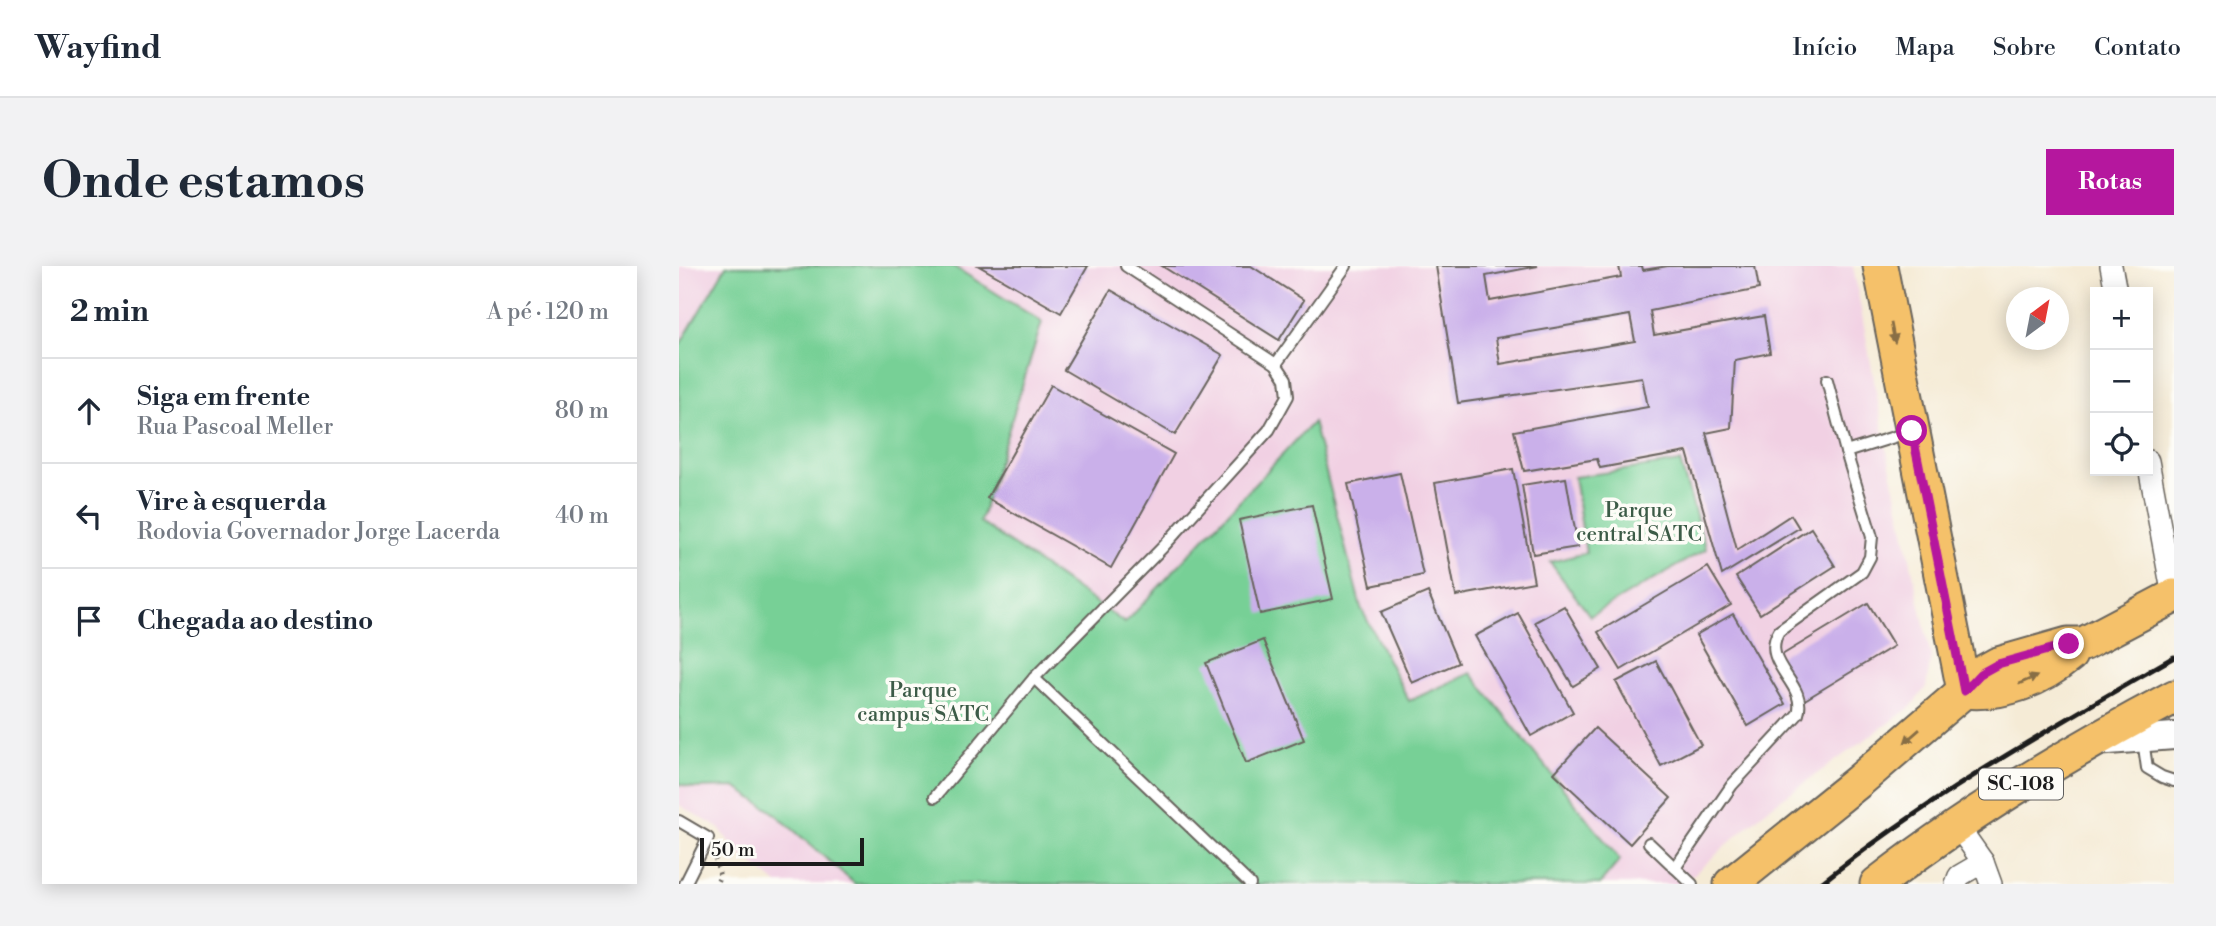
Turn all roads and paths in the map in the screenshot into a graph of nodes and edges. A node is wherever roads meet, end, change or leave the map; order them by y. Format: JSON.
{"nodes":[{"id":1,"x":1126,"y":266,"type":"edge"},
{"id":2,"x":1346,"y":266,"type":"edge"},
{"id":3,"x":1880,"y":266,"type":"edge"},
{"id":4,"x":2111,"y":266,"type":"edge"},
{"id":5,"x":2115,"y":287,"type":"edge"},
{"id":6,"x":1276,"y":364,"type":"junction"},
{"id":7,"x":1827,"y":380,"type":"dead end"},
{"id":8,"x":1912,"y":431,"type":"junction"},
{"id":9,"x":1846,"y":452,"type":"junction"},
{"id":10,"x":2151,"y":476,"type":"edge"},
{"id":11,"x":2174,"y":596,"type":"edge"},
{"id":12,"x":1034,"y":678,"type":"junction"},
{"id":13,"x":1964,"y":691,"type":"junction"},
{"id":14,"x":2174,"y":697,"type":"edge"},
{"id":15,"x":2174,"y":736,"type":"edge"},
{"id":16,"x":2143,"y":740,"type":"junction"},
{"id":17,"x":2090,"y":742,"type":"junction"},
{"id":18,"x":2174,"y":781,"type":"edge"},
{"id":19,"x":935,"y":797,"type":"dead end"},
{"id":20,"x":679,"y":821,"type":"edge"},
{"id":21,"x":1957,"y":825,"type":"junction"},
{"id":22,"x":1649,"y":843,"type":"dead end"},
{"id":23,"x":1983,"y":862,"type":"junction"},
{"id":24,"x":1675,"y":868,"type":"junction"},
{"id":25,"x":685,"y":884,"type":"edge"},
{"id":26,"x":1250,"y":884,"type":"edge"},
{"id":27,"x":1692,"y":884,"type":"edge"},
{"id":28,"x":1731,"y":884,"type":"edge"},
{"id":29,"x":1877,"y":884,"type":"edge"},
{"id":30,"x":1956,"y":884,"type":"edge"},
{"id":31,"x":1991,"y":884,"type":"edge"}],
"edges":[{"from":1,"to":6,"type":"lane"},
{"from":2,"to":6,"type":"lane"},
{"from":3,"to":8,"type":"main road","one_way":true},
{"from":4,"to":5,"type":"street"},
{"from":6,"to":12,"type":"lane"},
{"from":7,"to":9,"type":"lane"},
{"from":8,"to":9,"type":"lane"},
{"from":8,"to":13,"type":"main road"},
{"from":9,"to":24,"type":"lane"},
{"from":10,"to":11,"type":"street"},
{"from":11,"to":13,"type":"main road"},
{"from":12,"to":19,"type":"lane"},
{"from":12,"to":26,"type":"lane"},
{"from":13,"to":28,"type":"main road","one_way":true},
{"from":14,"to":17,"type":"main road","number":"SC-108"},
{"from":15,"to":16,"type":"street"},
{"from":16,"to":17,"type":"street"},
{"from":16,"to":18,"type":"lane"},
{"from":17,"to":21,"type":"main road","number":"SC-108"},
{"from":20,"to":25,"type":"lane"},
{"from":21,"to":23,"type":"street"},
{"from":21,"to":29,"type":"main road","number":"SC-108"},
{"from":22,"to":24,"type":"lane"},
{"from":23,"to":30,"type":"street"},
{"from":23,"to":31,"type":"street"},
{"from":24,"to":27,"type":"lane"}]}
